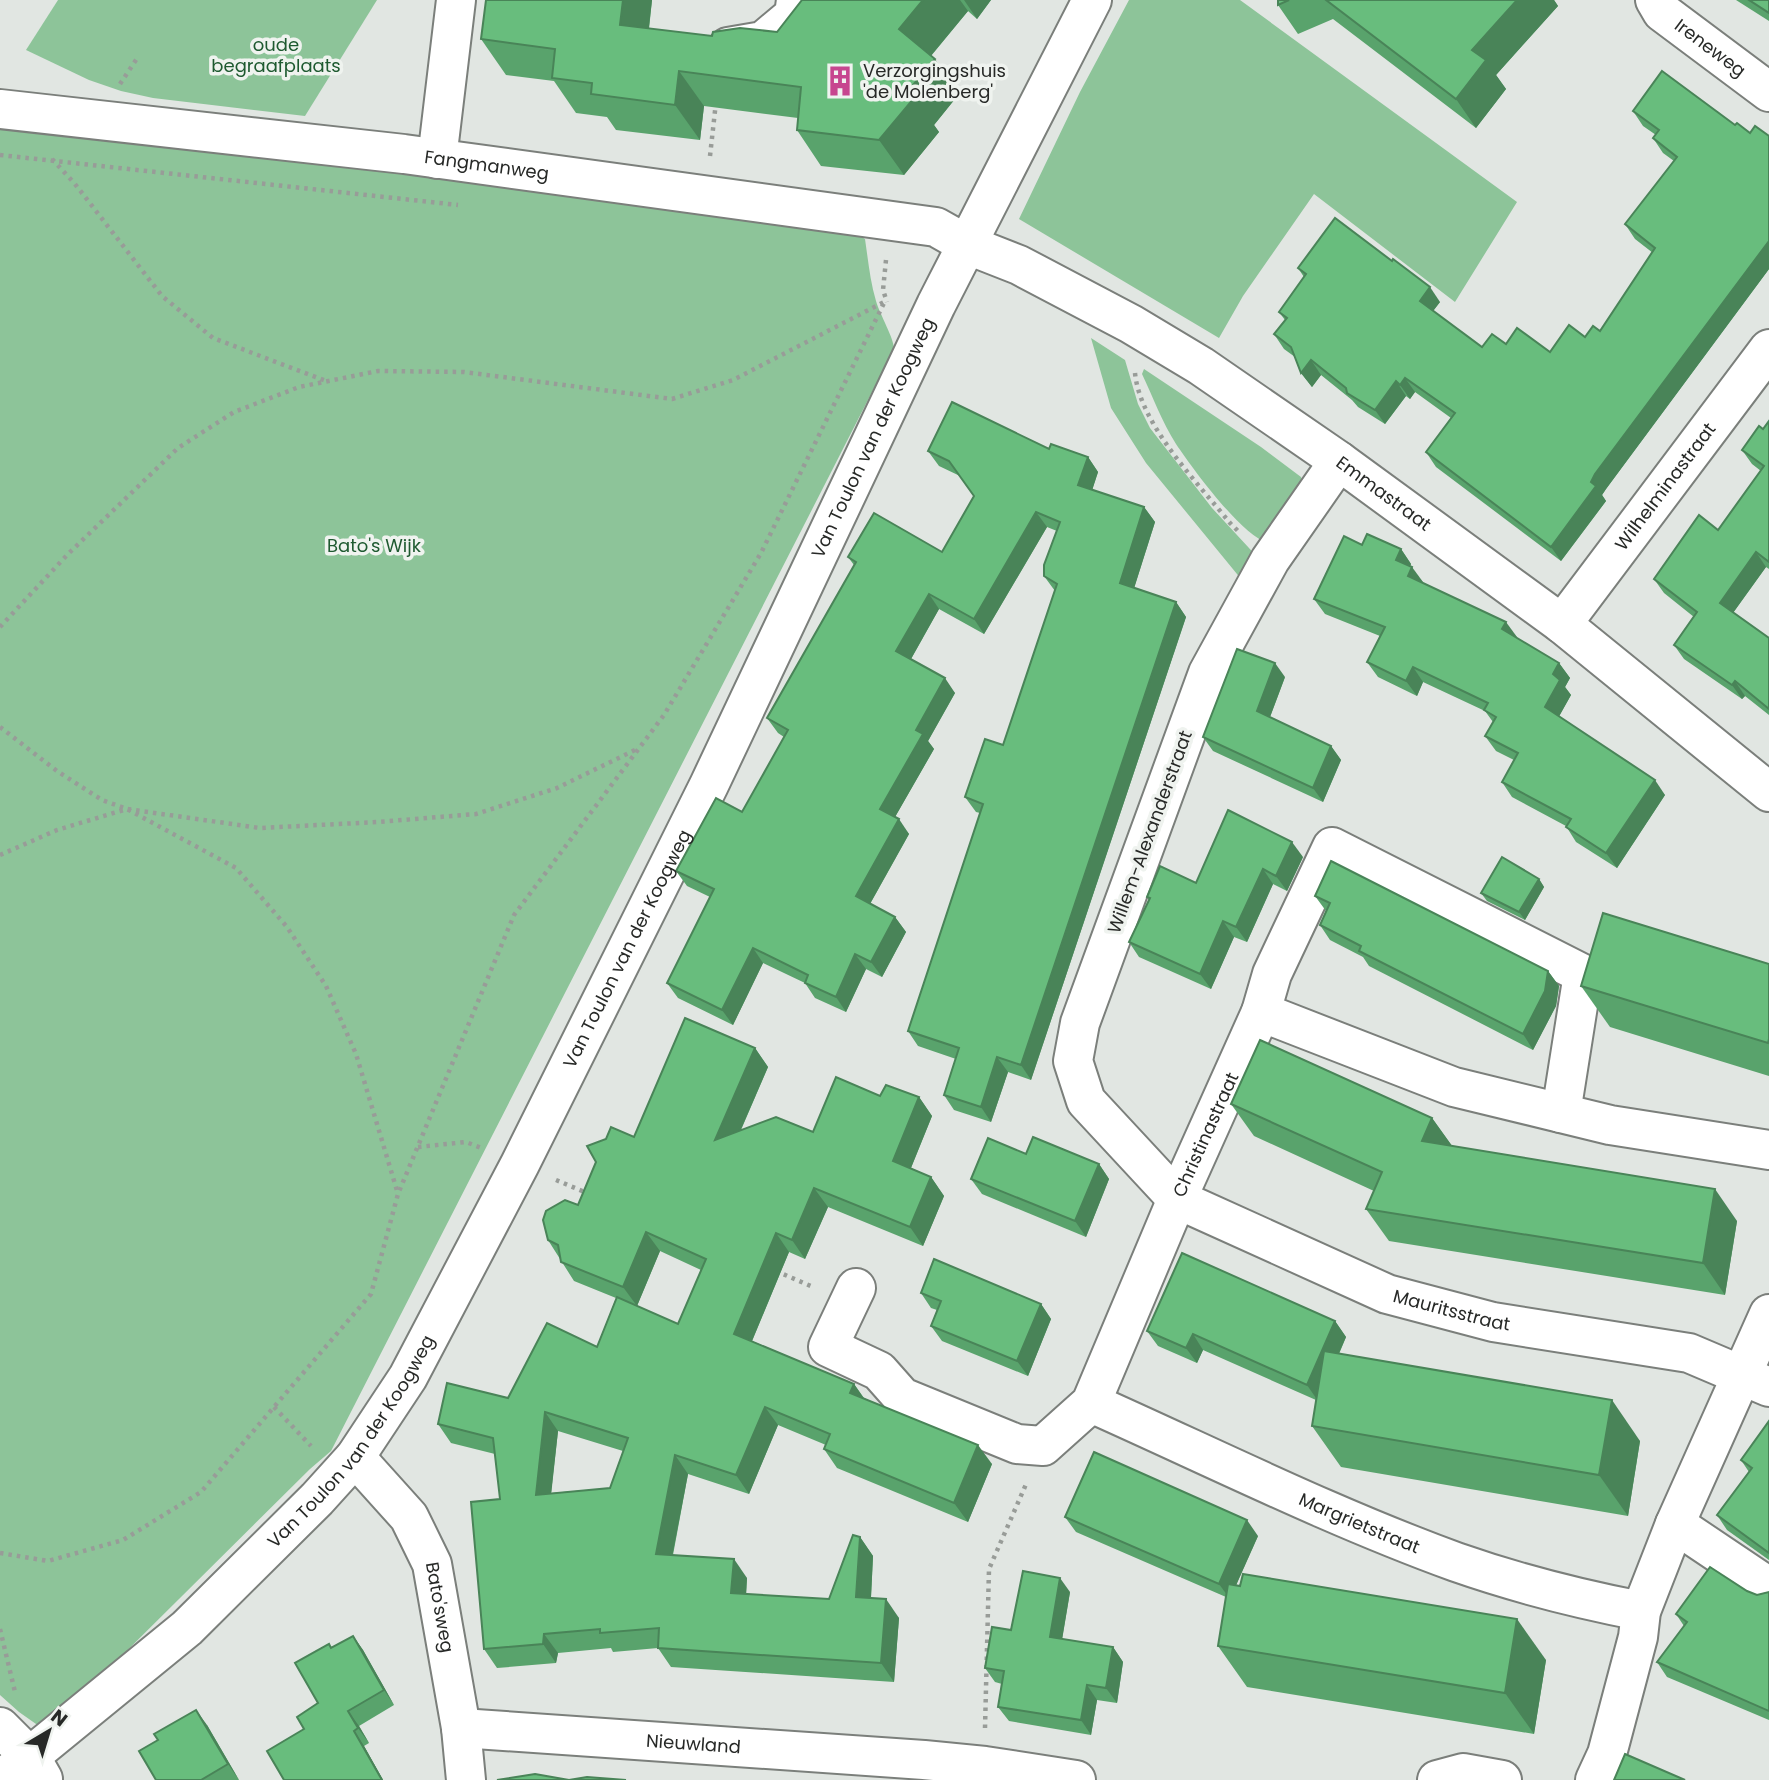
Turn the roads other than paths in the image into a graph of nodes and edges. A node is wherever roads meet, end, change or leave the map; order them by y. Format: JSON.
{"nodes":[{"id":1,"x":456,"y":0,"type":"edge"},
{"id":2,"x":796,"y":0,"type":"edge"},
{"id":3,"x":1092,"y":0,"type":"edge"},
{"id":4,"x":1655,"y":0,"type":"edge"},
{"id":5,"x":723,"y":48,"type":"edge"},
{"id":6,"x":1769,"y":92,"type":"edge"},
{"id":7,"x":0,"y":109,"type":"edge"},
{"id":8,"x":438,"y":159,"type":"junction"},
{"id":9,"x":968,"y":245,"type":"junction"},
{"id":10,"x":1769,"y":349,"type":"edge"},
{"id":11,"x":1339,"y":461,"type":"junction"},
{"id":12,"x":1562,"y":624,"type":"junction"},
{"id":13,"x":1769,"y":792,"type":"edge"},
{"id":14,"x":1261,"y":1012,"type":"junction"},
{"id":15,"x":1561,"y":1113,"type":"junction"},
{"id":16,"x":1769,"y":1150,"type":"edge"},
{"id":17,"x":1177,"y":1199,"type":"junction"},
{"id":18,"x":852,"y":1296,"type":"road end"},
{"id":19,"x":1769,"y":1314,"type":"edge"},
{"id":20,"x":1756,"y":1380,"type":"edge"},
{"id":21,"x":1091,"y":1403,"type":"junction"},
{"id":22,"x":347,"y":1466,"type":"junction"},
{"id":23,"x":1675,"y":1524,"type":"junction"},
{"id":24,"x":1769,"y":1587,"type":"edge"},
{"id":25,"x":1641,"y":1611,"type":"junction"},
{"id":26,"x":0,"y":1727,"type":"edge"},
{"id":27,"x":461,"y":1728,"type":"junction"},
{"id":28,"x":923,"y":1770,"type":"edge"},
{"id":29,"x":25,"y":1773,"type":"edge"},
{"id":30,"x":466,"y":1780,"type":"edge"},
{"id":31,"x":1076,"y":1780,"type":"edge"},
{"id":32,"x":1437,"y":1780,"type":"edge"},
{"id":33,"x":1502,"y":1780,"type":"edge"},
{"id":34,"x":1595,"y":1780,"type":"edge"}],
"edges":[{"from":1,"to":8,"type":"street"},
{"from":2,"to":5,"type":"street"},
{"from":3,"to":9,"type":"street","name":"Van Toulon van der Koogweg"},
{"from":4,"to":6,"type":"street","name":"Ireneweg"},
{"from":7,"to":8,"type":"street","name":"Fangmanweg"},
{"from":8,"to":9,"type":"street","name":"Fangmanweg"},
{"from":9,"to":11,"type":"street","name":"Emmastraat"},
{"from":9,"to":22,"type":"street","name":"Van Toulon van der Koogweg"},
{"from":10,"to":12,"type":"street","name":"Wilhelminastraat"},
{"from":11,"to":12,"type":"street","name":"Emmastraat"},
{"from":11,"to":17,"type":"street","name":"Willem-Alexanderstraat"},
{"from":12,"to":13,"type":"street","name":"Emmastraat"},
{"from":14,"to":15,"type":"street"},
{"from":14,"to":15,"type":"street","name":"Christinastraat"},
{"from":14,"to":17,"type":"street","name":"Christinastraat"},
{"from":15,"to":16,"type":"street"},
{"from":17,"to":20,"type":"street","name":"Mauritsstraat"},
{"from":17,"to":21,"type":"street","name":"Christinastraat"},
{"from":18,"to":21,"type":"street","name":"Christinastraat"},
{"from":19,"to":20,"type":"street"},
{"from":20,"to":23,"type":"street"},
{"from":21,"to":25,"type":"street","name":"Margrietstraat"},
{"from":22,"to":27,"type":"street","name":"Bato'sweg"},
{"from":22,"to":29,"type":"street","name":"Van Toulon van der Koogweg"},
{"from":23,"to":24,"type":"street"},
{"from":23,"to":25,"type":"street"},
{"from":25,"to":34,"type":"street"},
{"from":26,"to":29,"type":"street"},
{"from":27,"to":28,"type":"street","name":"Nieuwland"},
{"from":27,"to":30,"type":"street","name":"Bato'sweg"},
{"from":28,"to":31,"type":"street","name":"Nieuwland"},
{"from":32,"to":33,"type":"street"}]}
